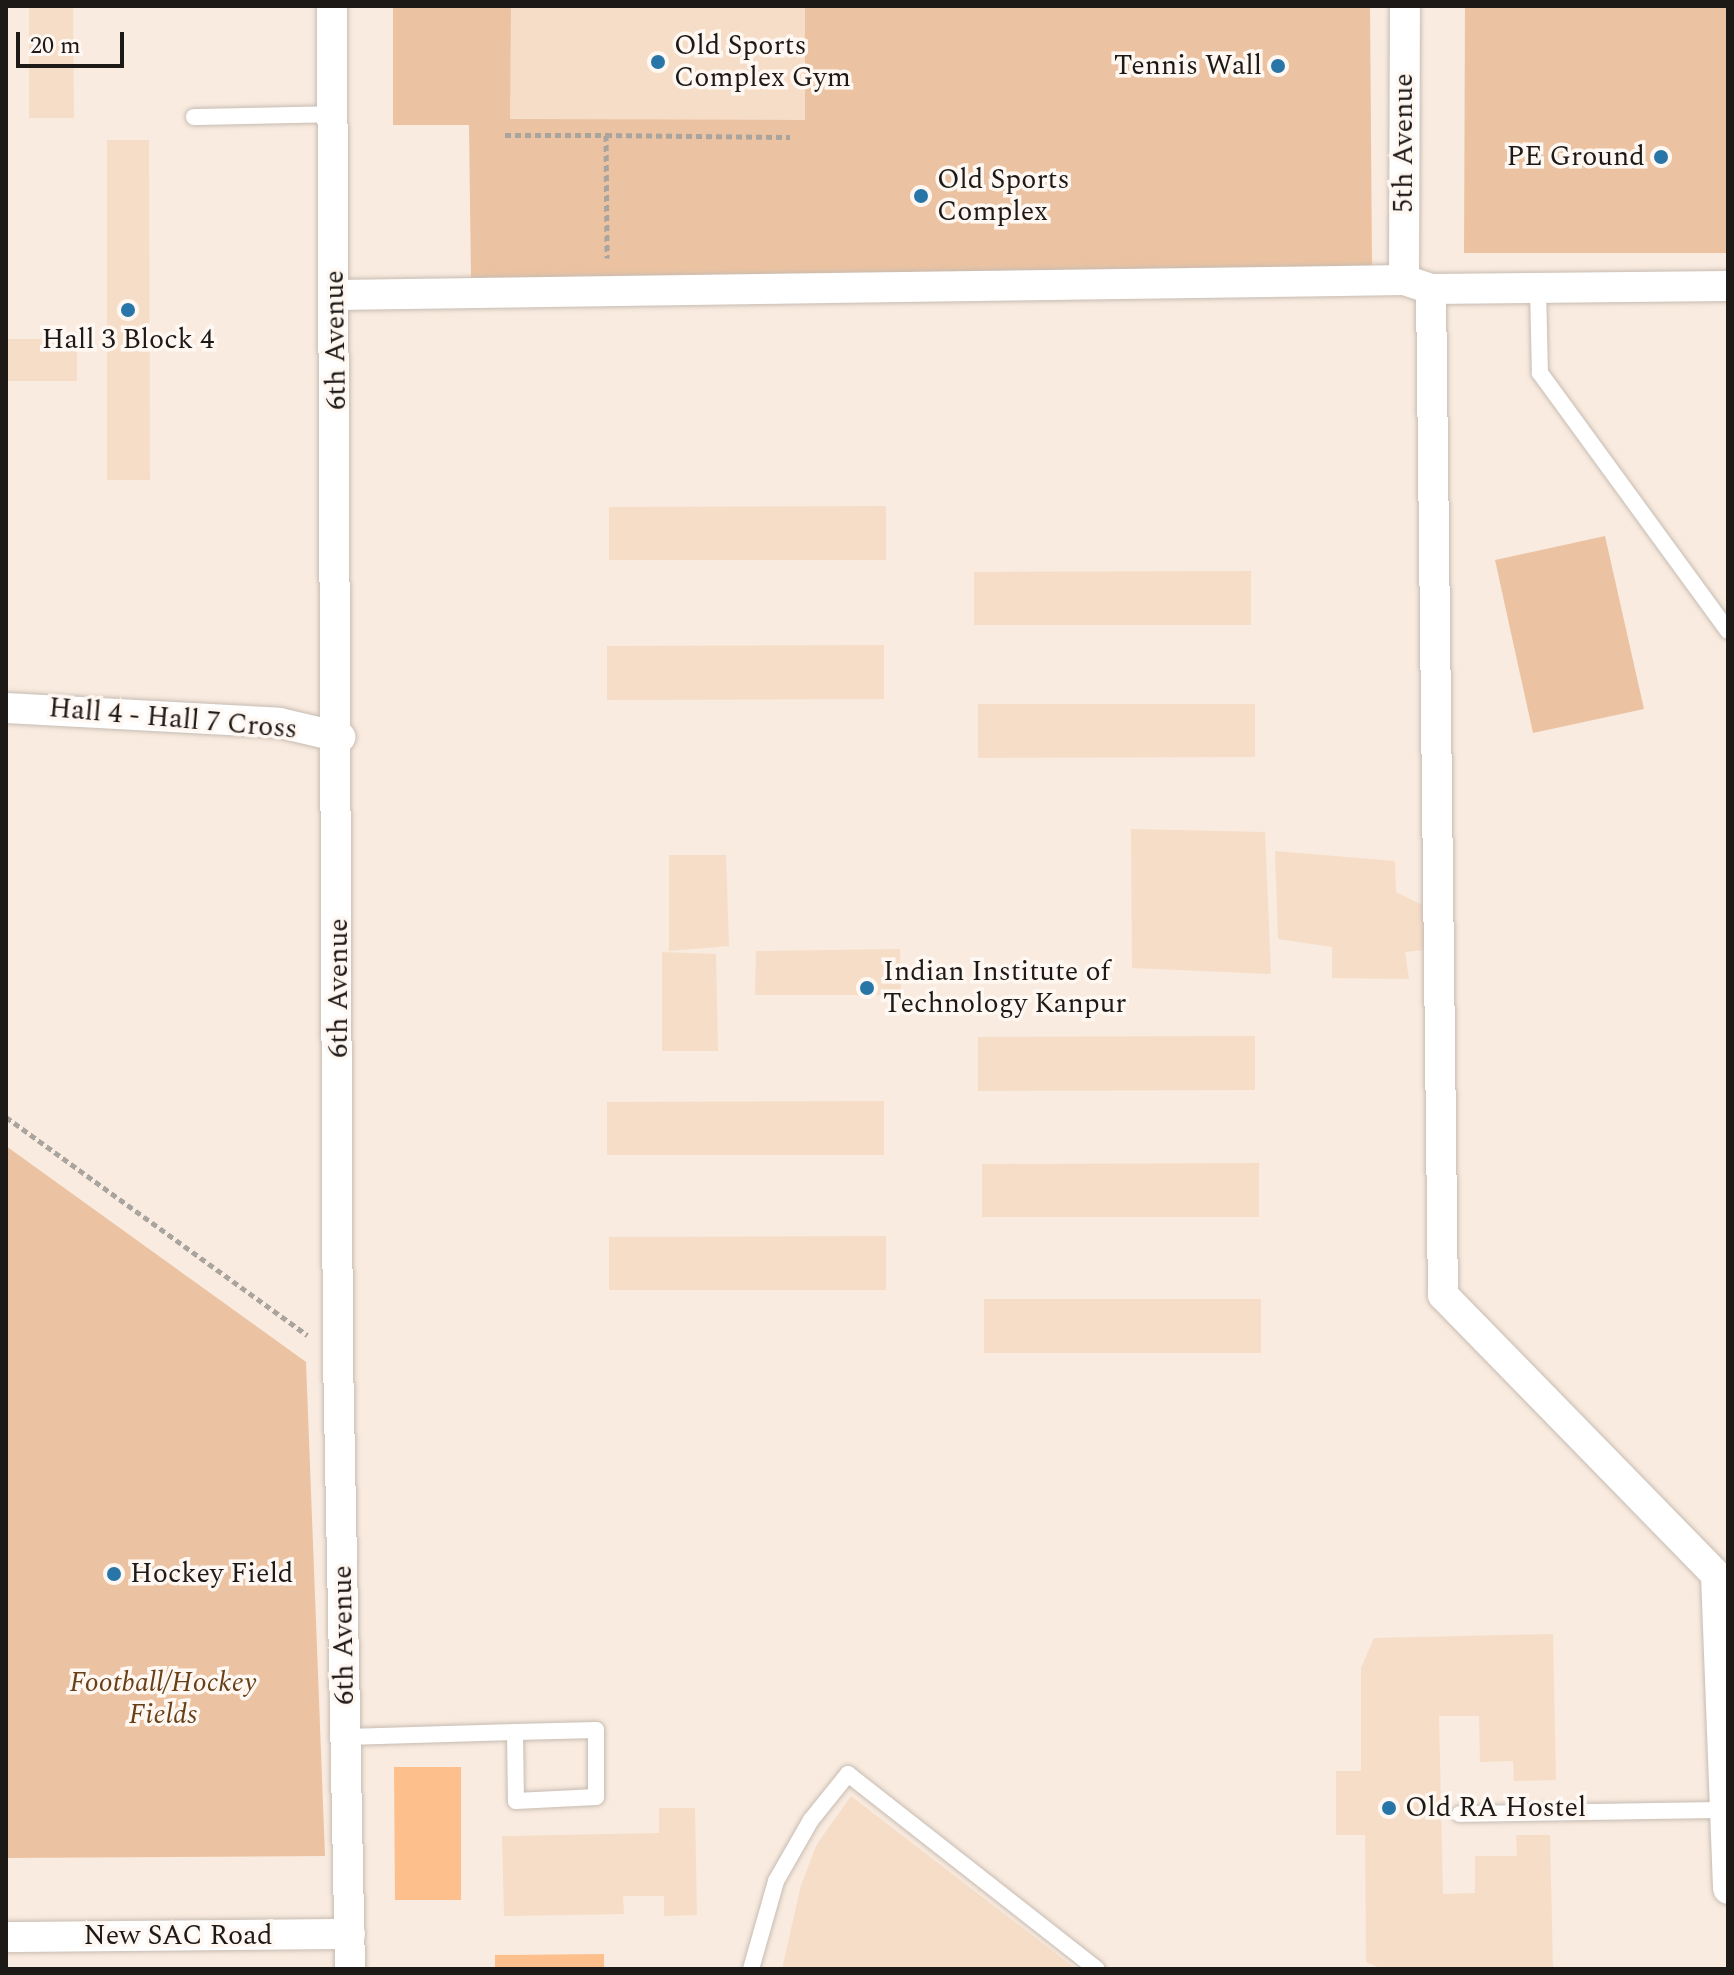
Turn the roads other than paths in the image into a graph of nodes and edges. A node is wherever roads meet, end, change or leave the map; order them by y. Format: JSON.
{"nodes":[{"id":1,"x":332,"y":6,"type":"edge"},
{"id":2,"x":1405,"y":6,"type":"edge"},
{"id":3,"x":334,"y":114,"type":"junction"},
{"id":4,"x":194,"y":117,"type":"dead end"},
{"id":5,"x":1417,"y":284,"type":"junction"},
{"id":6,"x":1728,"y":286,"type":"edge"},
{"id":7,"x":1538,"y":288,"type":"junction"},
{"id":8,"x":336,"y":295,"type":"junction"},
{"id":9,"x":1728,"y":631,"type":"edge"},
{"id":10,"x":6,"y":708,"type":"edge"},
{"id":11,"x":340,"y":737,"type":"junction"},
{"id":12,"x":515,"y":1732,"type":"junction"},
{"id":13,"x":346,"y":1737,"type":"junction"},
{"id":14,"x":1725,"y":1810,"type":"junction"},
{"id":15,"x":1460,"y":1814,"type":"dead end"},
{"id":16,"x":1728,"y":1889,"type":"edge"},
{"id":17,"x":350,"y":1934,"type":"junction"},
{"id":18,"x":6,"y":1937,"type":"edge"},
{"id":19,"x":350,"y":1969,"type":"edge"},
{"id":20,"x":751,"y":1969,"type":"edge"},
{"id":21,"x":1097,"y":1969,"type":"edge"}],
"edges":[{"from":1,"to":3,"type":"street","name":"6th Avenue"},
{"from":2,"to":5,"type":"street","name":"5th Avenue"},
{"from":3,"to":4,"type":"lane"},
{"from":3,"to":8,"type":"street","name":"6th Avenue"},
{"from":5,"to":7,"type":"street"},
{"from":5,"to":8,"type":"street"},
{"from":5,"to":14,"type":"street","name":"5th Avenue"},
{"from":6,"to":7,"type":"street"},
{"from":7,"to":9,"type":"lane"},
{"from":8,"to":11,"type":"street","name":"6th Avenue"},
{"from":10,"to":11,"type":"street","name":"Hall 4 - Hall 7 Cross"},
{"from":11,"to":13,"type":"street","name":"6th Avenue"},
{"from":12,"to":12,"type":"lane"},
{"from":12,"to":13,"type":"lane"},
{"from":13,"to":17,"type":"street","name":"6th Avenue"},
{"from":14,"to":15,"type":"lane"},
{"from":14,"to":16,"type":"street","name":"5th Avenue"},
{"from":17,"to":18,"type":"street","name":"New SAC Road"},
{"from":17,"to":19,"type":"street","name":"6th Avenue"},
{"from":20,"to":21,"type":"lane"}]}
